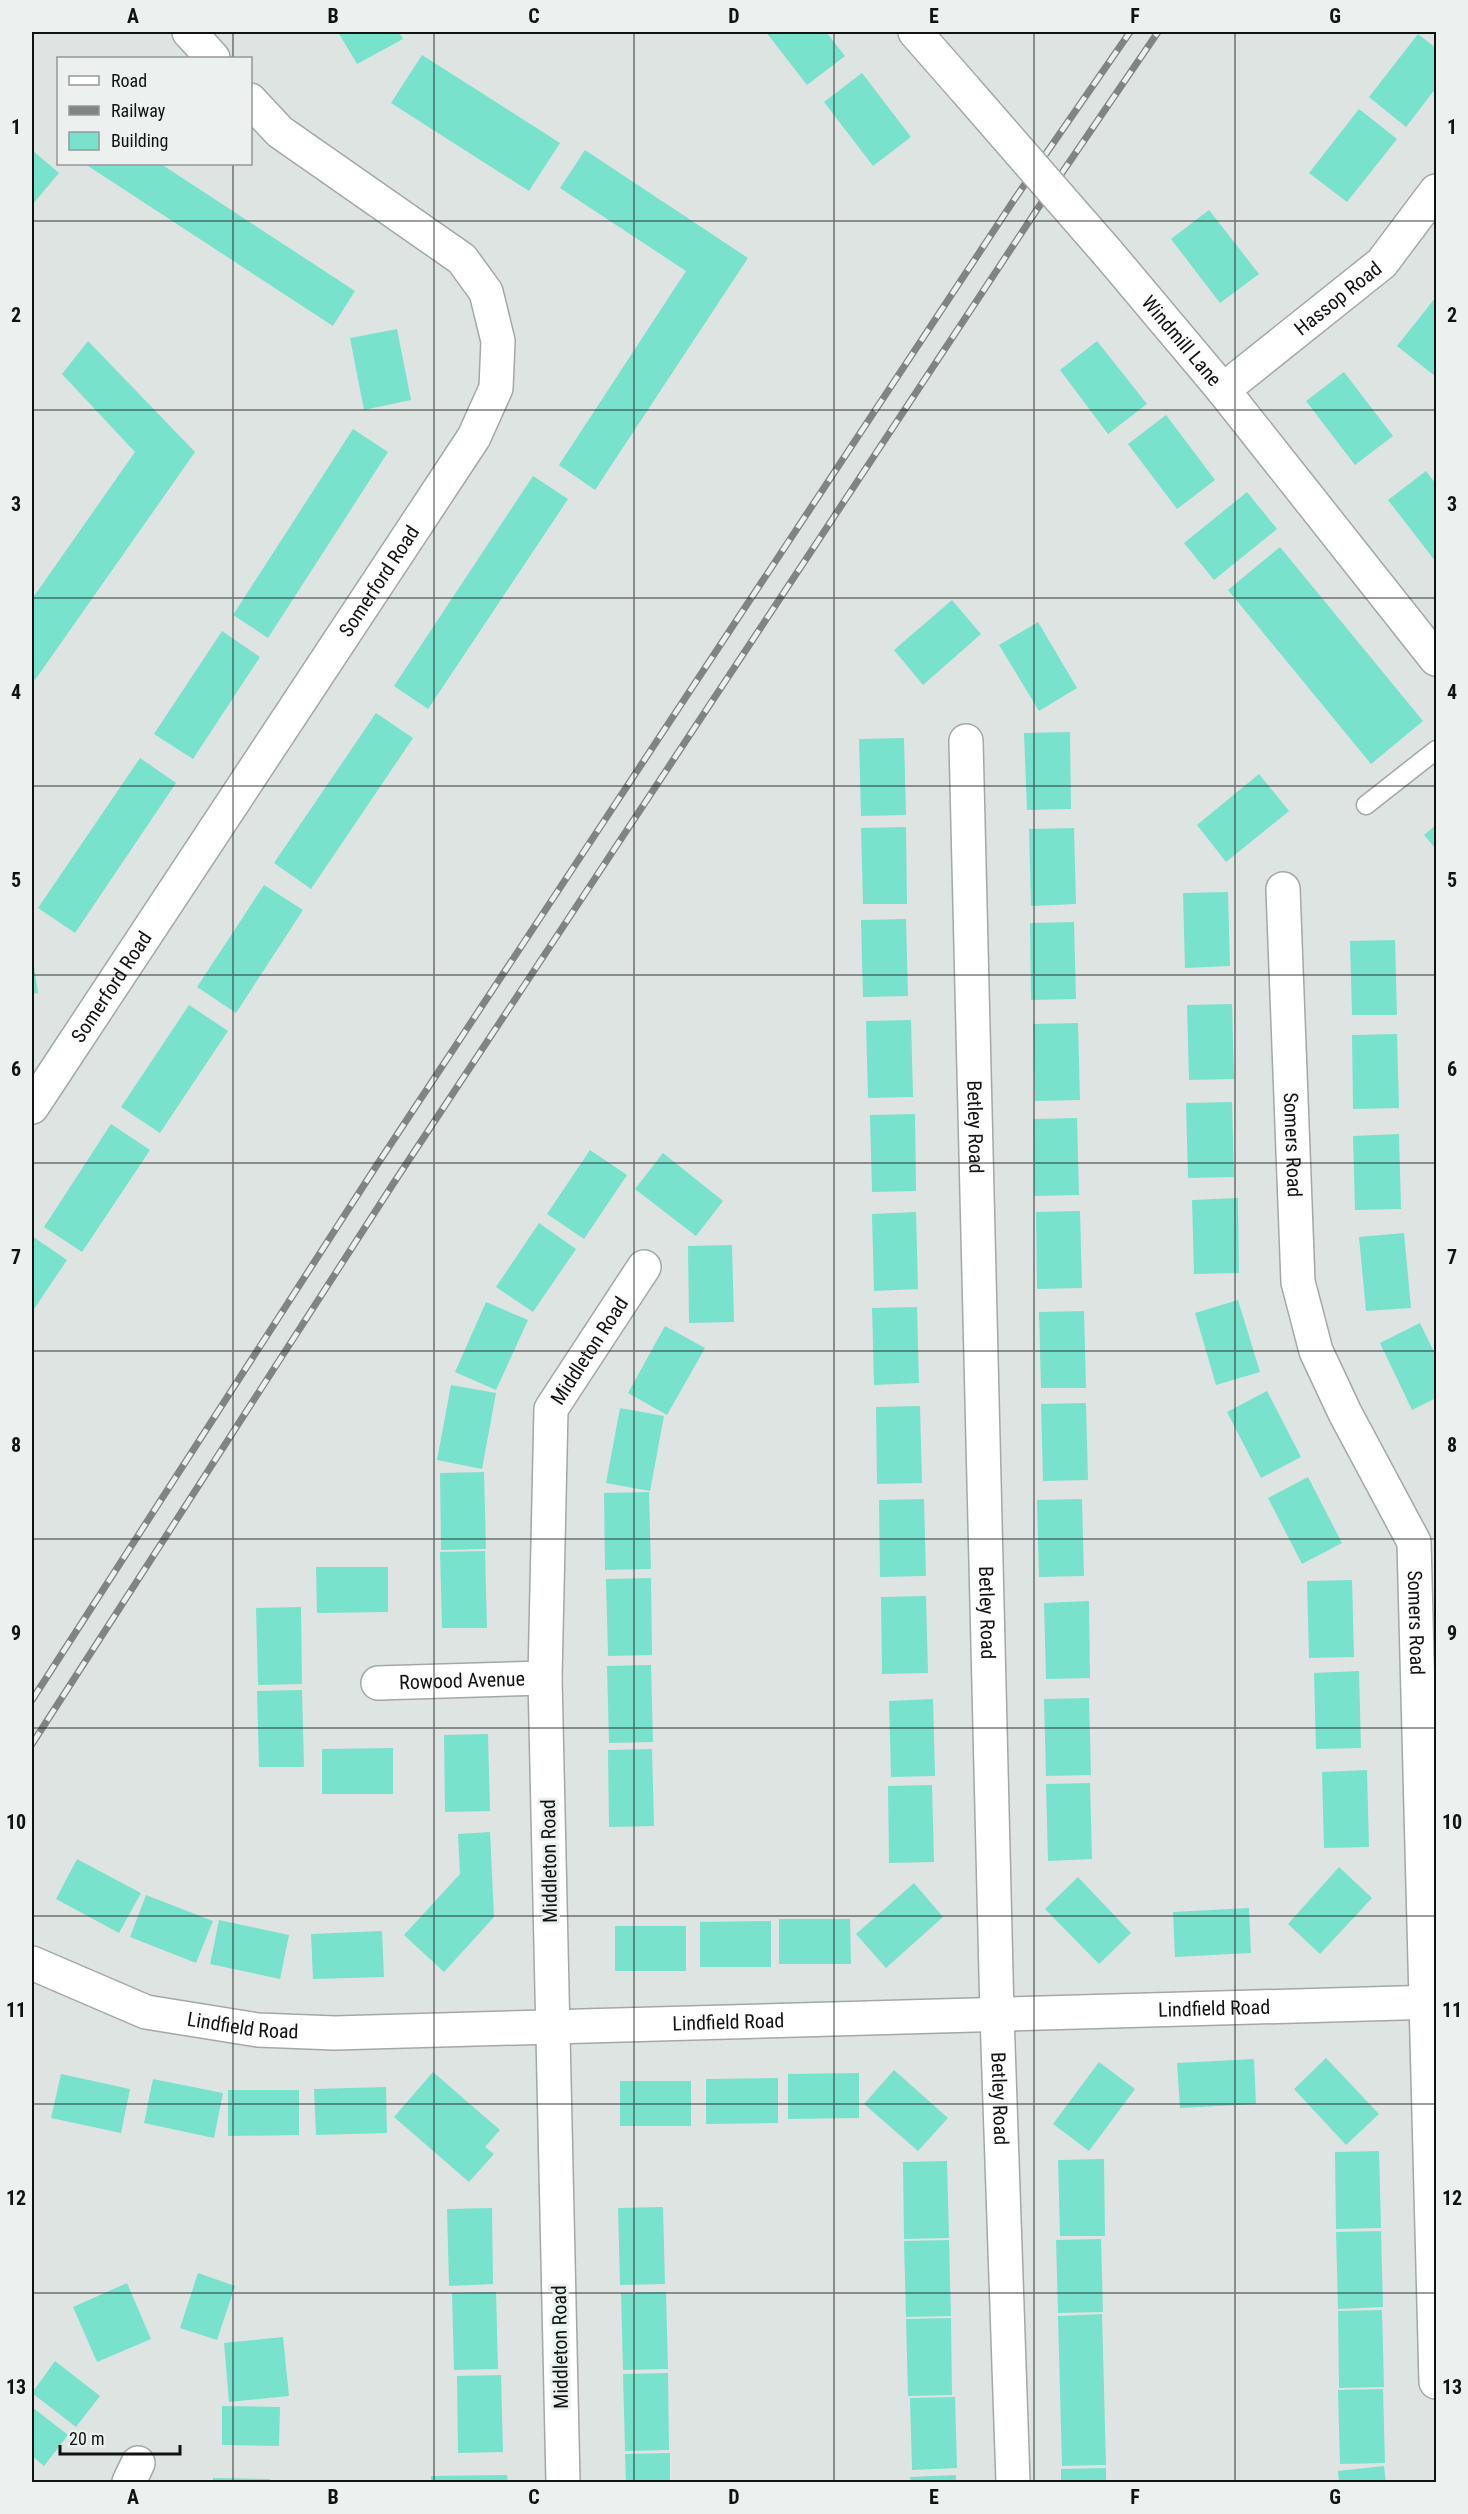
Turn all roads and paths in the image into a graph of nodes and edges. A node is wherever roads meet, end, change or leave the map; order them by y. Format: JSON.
{"nodes":[{"id":1,"x":189,"y":32,"type":"edge"},
{"id":2,"x":915,"y":32,"type":"edge"},
{"id":3,"x":212,"y":57,"type":"edge"},
{"id":4,"x":252,"y":102,"type":"edge"},
{"id":5,"x":1437,"y":191,"type":"edge"},
{"id":6,"x":1223,"y":390,"type":"junction"},
{"id":7,"x":1432,"y":644,"type":"edge"},
{"id":8,"x":966,"y":741,"type":"dead end"},
{"id":9,"x":1437,"y":750,"type":"edge"},
{"id":10,"x":1366,"y":805,"type":"dead end"},
{"id":11,"x":1283,"y":889,"type":"dead end"},
{"id":12,"x":32,"y":1107,"type":"edge"},
{"id":13,"x":644,"y":1267,"type":"dead end"},
{"id":14,"x":1426,"y":1542,"type":"edge"},
{"id":15,"x":545,"y":1678,"type":"junction"},
{"id":16,"x":378,"y":1683,"type":"dead end"},
{"id":17,"x":32,"y":1962,"type":"edge"},
{"id":18,"x":1432,"y":2002,"type":"edge"},
{"id":19,"x":997,"y":2015,"type":"junction"},
{"id":20,"x":552,"y":2027,"type":"junction"},
{"id":21,"x":1437,"y":2382,"type":"edge"},
{"id":22,"x":563,"y":2482,"type":"edge"},
{"id":23,"x":1013,"y":2482,"type":"edge"}],
"edges":[{"from":1,"to":3,"type":"street"},
{"from":2,"to":6,"type":"street","name":"Windmill Lane","bridge":true},
{"from":4,"to":12,"type":"street","name":"Somerford Road"},
{"from":5,"to":6,"type":"street","name":"Hassop Road"},
{"from":6,"to":7,"type":"street","name":"Windmill Lane"},
{"from":8,"to":19,"type":"street","name":"Betley Road"},
{"from":9,"to":10,"type":"lane"},
{"from":11,"to":14,"type":"street","name":"Somers Road"},
{"from":13,"to":15,"type":"street","name":"Middleton Road"},
{"from":14,"to":18,"type":"street","name":"Somers Road"},
{"from":15,"to":16,"type":"street","name":"Rowood Avenue"},
{"from":15,"to":20,"type":"street","name":"Middleton Road"},
{"from":17,"to":20,"type":"street","name":"Lindfield Road"},
{"from":18,"to":19,"type":"street","name":"Lindfield Road"},
{"from":18,"to":21,"type":"street","name":"Somers Road"},
{"from":19,"to":20,"type":"street","name":"Lindfield Road"},
{"from":19,"to":23,"type":"street","name":"Betley Road"},
{"from":20,"to":22,"type":"street","name":"Middleton Road"}]}
